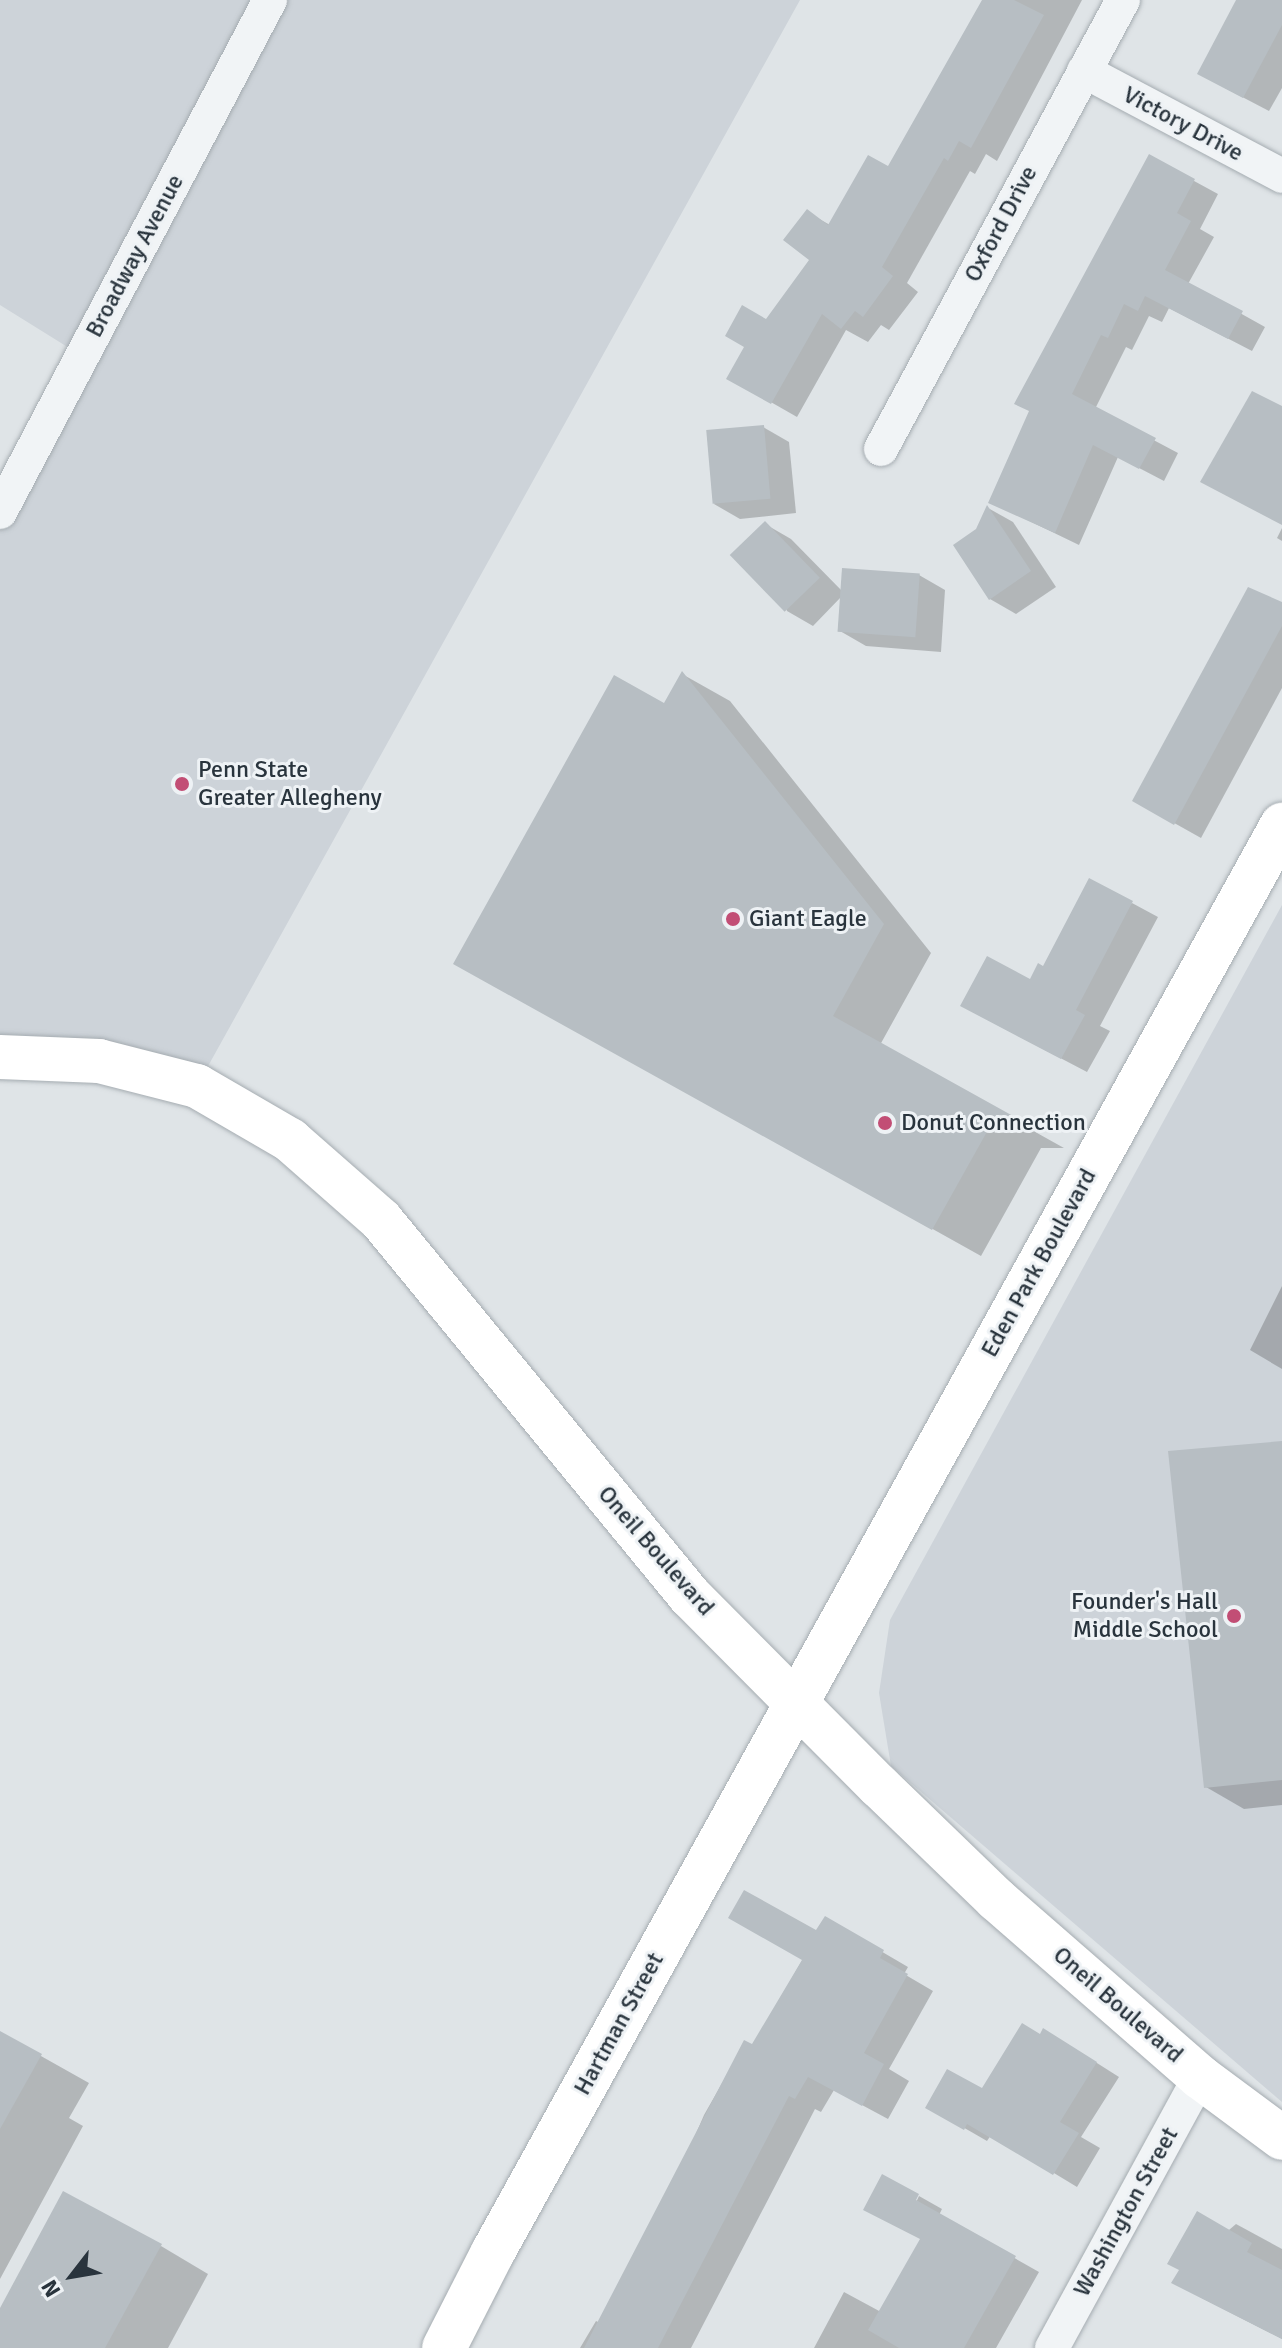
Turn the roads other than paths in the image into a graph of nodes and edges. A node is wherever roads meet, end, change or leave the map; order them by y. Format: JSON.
{"nodes":[{"id":1,"x":270,"y":0,"type":"edge"},
{"id":2,"x":1123,"y":0,"type":"edge"},
{"id":3,"x":1084,"y":71,"type":"junction"},
{"id":4,"x":1282,"y":176,"type":"edge"},
{"id":5,"x":881,"y":449,"type":"dead end"},
{"id":6,"x":0,"y":512,"type":"edge"},
{"id":7,"x":1282,"y":825,"type":"edge"},
{"id":8,"x":0,"y":1057,"type":"edge"},
{"id":9,"x":797,"y":1701,"type":"junction"},
{"id":10,"x":1200,"y":2077,"type":"junction"},
{"id":11,"x":1282,"y":2138,"type":"edge"},
{"id":12,"x":444,"y":2348,"type":"edge"},
{"id":13,"x":1052,"y":2348,"type":"edge"}],
"edges":[{"from":1,"to":6,"type":"street","name":"Broadway Avenue"},
{"from":2,"to":3,"type":"street","name":"Oxford Drive"},
{"from":3,"to":4,"type":"street","name":"Victory Drive"},
{"from":3,"to":5,"type":"street","name":"Oxford Drive"},
{"from":7,"to":9,"type":"main road","name":"Eden Park Boulevard"},
{"from":8,"to":9,"type":"main road","name":"Oneil Boulevard"},
{"from":9,"to":10,"type":"main road","name":"Oneil Boulevard"},
{"from":9,"to":12,"type":"main road","name":"Hartman Street"},
{"from":10,"to":11,"type":"main road","name":"Oneil Boulevard"},
{"from":10,"to":13,"type":"street","name":"Washington Street"}]}
